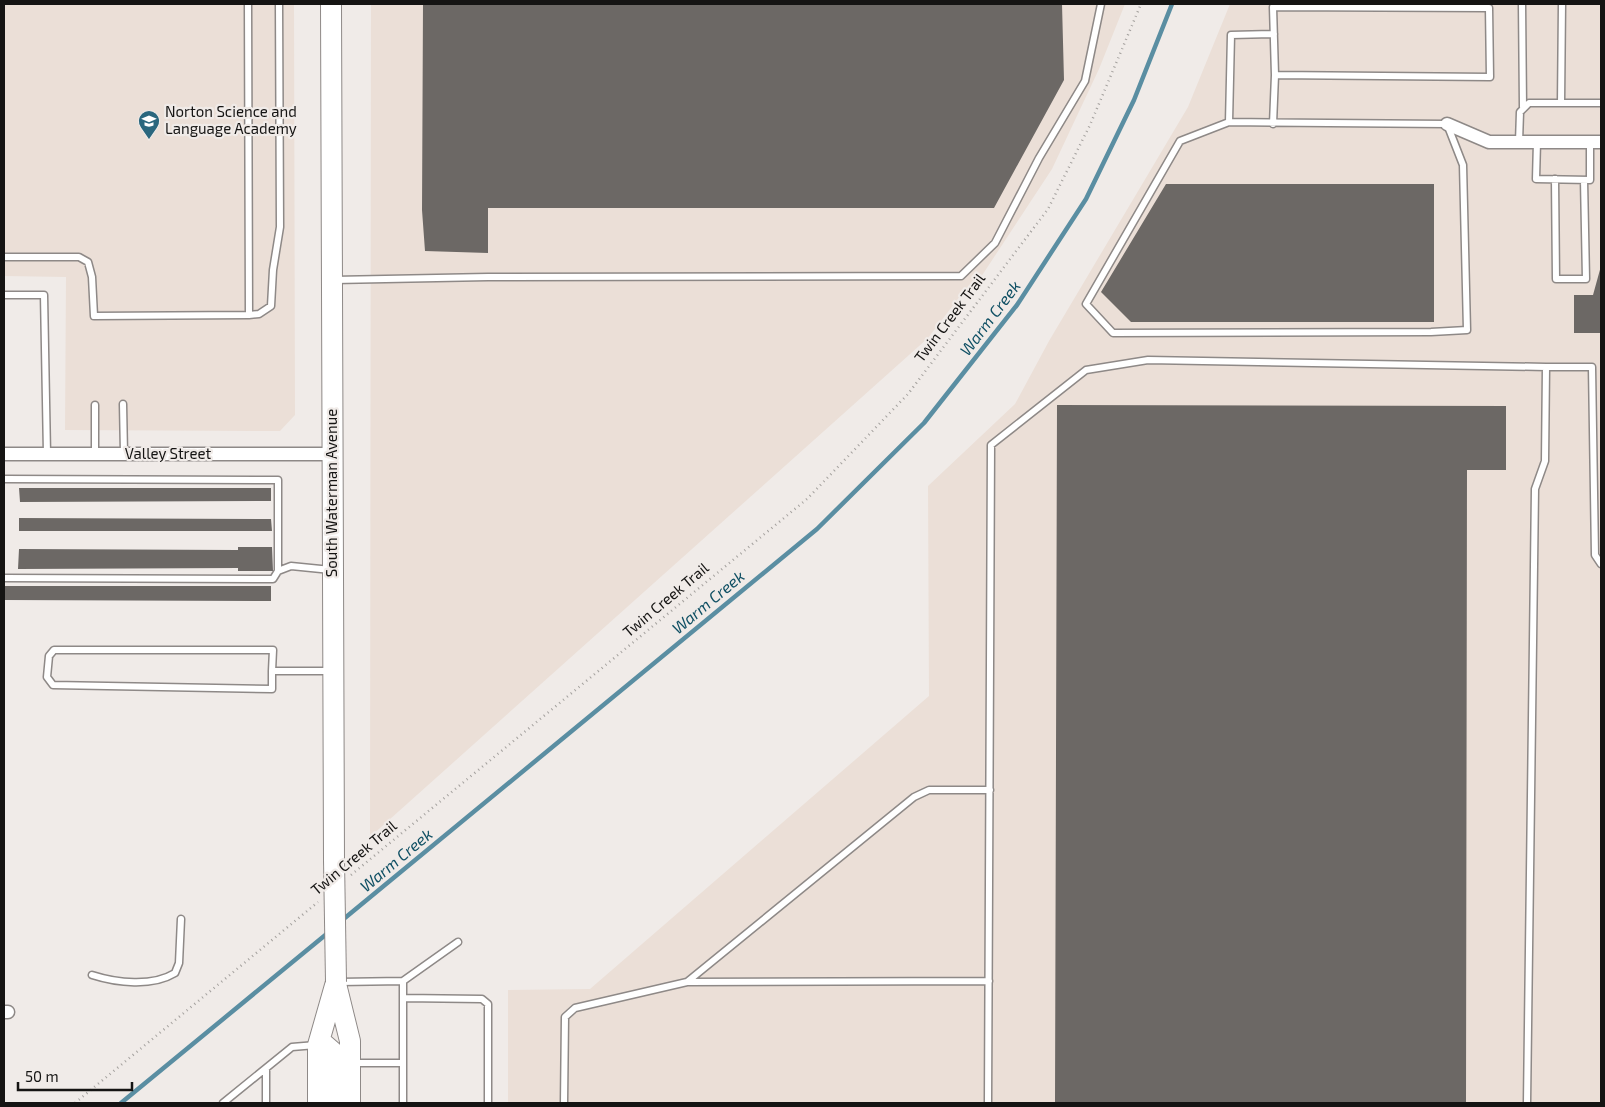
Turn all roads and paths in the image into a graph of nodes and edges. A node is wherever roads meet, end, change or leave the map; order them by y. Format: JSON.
{"nodes":[{"id":1,"x":248,"y":4,"type":"edge"},
{"id":2,"x":279,"y":4,"type":"edge"},
{"id":3,"x":331,"y":4,"type":"edge"},
{"id":4,"x":1101,"y":4,"type":"edge"},
{"id":5,"x":1141,"y":4,"type":"edge"},
{"id":6,"x":1522,"y":4,"type":"edge"},
{"id":7,"x":1562,"y":4,"type":"edge"},
{"id":8,"x":1274,"y":34,"type":"junction"},
{"id":9,"x":1275,"y":75,"type":"junction"},
{"id":10,"x":1561,"y":103,"type":"junction"},
{"id":11,"x":1601,"y":103,"type":"edge"},
{"id":12,"x":1523,"y":107,"type":"junction"},
{"id":13,"x":1229,"y":122,"type":"junction"},
{"id":14,"x":1273,"y":124,"type":"junction"},
{"id":15,"x":1447,"y":124,"type":"junction"},
{"id":16,"x":1519,"y":142,"type":"junction"},
{"id":17,"x":1537,"y":142,"type":"junction"},
{"id":18,"x":1596,"y":142,"type":"edge"},
{"id":19,"x":1556,"y":179,"type":"junction"},
{"id":20,"x":1584,"y":180,"type":"junction"},
{"id":21,"x":4,"y":257,"type":"edge"},
{"id":22,"x":332,"y":280,"type":"junction"},
{"id":23,"x":4,"y":295,"type":"edge"},
{"id":24,"x":248,"y":315,"type":"junction"},
{"id":25,"x":1546,"y":367,"type":"junction"},
{"id":26,"x":123,"y":404,"type":"dead end"},
{"id":27,"x":95,"y":405,"type":"dead end"},
{"id":28,"x":4,"y":454,"type":"edge"},
{"id":29,"x":47,"y":454,"type":"junction"},
{"id":30,"x":95,"y":454,"type":"junction"},
{"id":31,"x":124,"y":454,"type":"junction"},
{"id":32,"x":332,"y":454,"type":"junction"},
{"id":33,"x":4,"y":479,"type":"edge"},
{"id":34,"x":1601,"y":564,"type":"edge"},
{"id":35,"x":332,"y":570,"type":"junction"},
{"id":36,"x":278,"y":571,"type":"junction"},
{"id":37,"x":4,"y":578,"type":"edge"},
{"id":38,"x":272,"y":671,"type":"junction"},
{"id":39,"x":333,"y":671,"type":"junction"},
{"id":40,"x":990,"y":790,"type":"junction"},
{"id":41,"x":344,"y":880,"type":"dead end"},
{"id":42,"x":321,"y":900,"type":"dead end"},
{"id":43,"x":181,"y":919,"type":"dead end"},
{"id":44,"x":458,"y":942,"type":"dead end"},
{"id":45,"x":92,"y":976,"type":"dead end"},
{"id":46,"x":402,"y":981,"type":"junction"},
{"id":47,"x":988,"y":981,"type":"junction"},
{"id":48,"x":336,"y":982,"type":"junction"},
{"id":49,"x":687,"y":982,"type":"junction"},
{"id":50,"x":402,"y":998,"type":"junction"},
{"id":51,"x":318,"y":1045,"type":"junction"},
{"id":52,"x":350,"y":1063,"type":"junction"},
{"id":53,"x":403,"y":1063,"type":"junction"},
{"id":54,"x":266,"y":1069,"type":"junction"},
{"id":55,"x":75,"y":1103,"type":"edge"},
{"id":56,"x":223,"y":1103,"type":"edge"},
{"id":57,"x":266,"y":1103,"type":"edge"},
{"id":58,"x":318,"y":1103,"type":"edge"},
{"id":59,"x":333,"y":1103,"type":"edge"},
{"id":60,"x":350,"y":1103,"type":"edge"},
{"id":61,"x":403,"y":1103,"type":"edge"},
{"id":62,"x":488,"y":1103,"type":"edge"},
{"id":63,"x":564,"y":1103,"type":"edge"},
{"id":64,"x":988,"y":1103,"type":"edge"},
{"id":65,"x":1528,"y":1103,"type":"edge"}],
"edges":[{"from":1,"to":24,"type":"lane"},
{"from":2,"to":24,"type":"lane"},
{"from":3,"to":22,"type":"main road","name":"South Waterman Avenue"},
{"from":4,"to":22,"type":"lane"},
{"from":5,"to":41,"type":"path","name":"Twin Creek Trail"},
{"from":6,"to":12,"type":"lane"},
{"from":7,"to":10,"type":"lane"},
{"from":8,"to":9,"type":"lane"},
{"from":8,"to":9,"type":"lane"},
{"from":8,"to":13,"type":"lane"},
{"from":9,"to":14,"type":"lane"},
{"from":10,"to":11,"type":"lane"},
{"from":10,"to":12,"type":"lane"},
{"from":12,"to":16,"type":"lane"},
{"from":13,"to":14,"type":"lane"},
{"from":13,"to":15,"type":"lane"},
{"from":14,"to":15,"type":"lane"},
{"from":15,"to":16,"type":"street"},
{"from":16,"to":17,"type":"street"},
{"from":17,"to":18,"type":"street"},
{"from":17,"to":19,"type":"lane"},
{"from":18,"to":20,"type":"lane"},
{"from":19,"to":20,"type":"lane"},
{"from":19,"to":20,"type":"lane"},
{"from":21,"to":24,"type":"lane"},
{"from":22,"to":32,"type":"main road","name":"South Waterman Avenue"},
{"from":23,"to":29,"type":"lane"},
{"from":25,"to":34,"type":"lane"},
{"from":25,"to":40,"type":"lane"},
{"from":25,"to":65,"type":"lane"},
{"from":26,"to":31,"type":"lane"},
{"from":27,"to":30,"type":"lane"},
{"from":28,"to":29,"type":"street","name":"Valley Street"},
{"from":29,"to":30,"type":"street","name":"Valley Street"},
{"from":30,"to":31,"type":"street","name":"Valley Street"},
{"from":31,"to":32,"type":"street","name":"Valley Street"},
{"from":32,"to":35,"type":"main road","name":"South Waterman Avenue"},
{"from":33,"to":36,"type":"lane"},
{"from":35,"to":36,"type":"lane"},
{"from":35,"to":39,"type":"main road","name":"South Waterman Avenue"},
{"from":36,"to":37,"type":"lane"},
{"from":38,"to":38,"type":"lane"},
{"from":38,"to":39,"type":"lane"},
{"from":39,"to":48,"type":"main road","name":"South Waterman Avenue","bridge":true},
{"from":40,"to":47,"type":"lane"},
{"from":40,"to":49,"type":"lane"},
{"from":42,"to":55,"type":"path","name":"Twin Creek Trail"},
{"from":43,"to":45,"type":"lane"},
{"from":44,"to":46,"type":"lane"},
{"from":46,"to":48,"type":"lane"},
{"from":46,"to":50,"type":"lane"},
{"from":47,"to":49,"type":"lane"},
{"from":47,"to":64,"type":"lane"},
{"from":48,"to":51,"type":"main road","name":"South Waterman Avenue"},
{"from":48,"to":52,"type":"main road","name":"South Waterman Avenue"},
{"from":49,"to":63,"type":"lane"},
{"from":50,"to":53,"type":"lane"},
{"from":50,"to":62,"type":"lane"},
{"from":51,"to":54,"type":"lane"},
{"from":51,"to":58,"type":"main road","name":"South Waterman Avenue"},
{"from":51,"to":59,"type":"main road"},
{"from":52,"to":53,"type":"lane"},
{"from":52,"to":60,"type":"main road","name":"South Waterman Avenue"},
{"from":53,"to":61,"type":"lane"},
{"from":54,"to":56,"type":"lane"},
{"from":54,"to":57,"type":"lane"}]}
